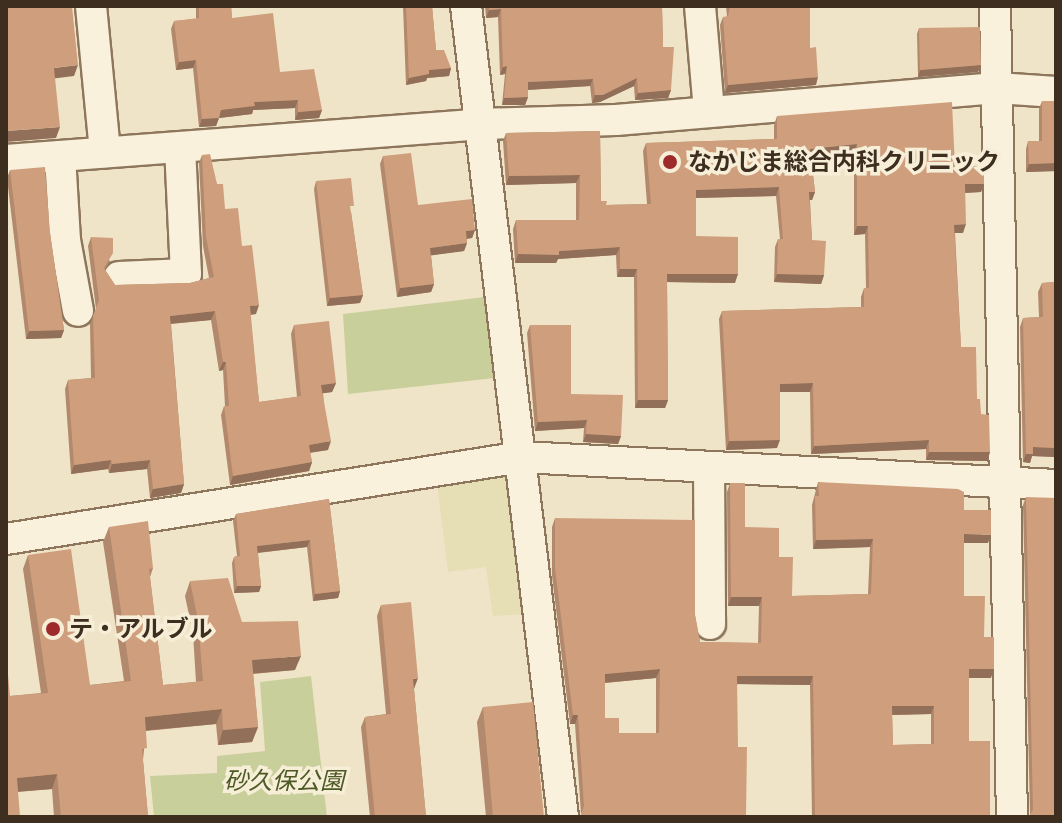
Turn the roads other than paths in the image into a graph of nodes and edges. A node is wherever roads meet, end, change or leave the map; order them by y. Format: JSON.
{"nodes":[{"id":1,"x":91,"y":6,"type":"edge"},
{"id":2,"x":466,"y":6,"type":"edge"},
{"id":3,"x":700,"y":6,"type":"edge"},
{"id":4,"x":995,"y":6,"type":"edge"},
{"id":5,"x":997,"y":88,"type":"junction"},
{"id":6,"x":1056,"y":92,"type":"edge"},
{"id":7,"x":709,"y":112,"type":"junction"},
{"id":8,"x":480,"y":124,"type":"junction"},
{"id":9,"x":180,"y":147,"type":"junction"},
{"id":10,"x":105,"y":152,"type":"junction"},
{"id":11,"x":60,"y":156,"type":"junction"},
{"id":12,"x":6,"y":160,"type":"edge"},
{"id":13,"x":119,"y":277,"type":"dead end"},
{"id":14,"x":78,"y":311,"type":"dead end"},
{"id":15,"x":522,"y":457,"type":"junction"},
{"id":16,"x":709,"y":467,"type":"junction"},
{"id":17,"x":1004,"y":483,"type":"junction"},
{"id":18,"x":1056,"y":485,"type":"edge"},
{"id":19,"x":6,"y":539,"type":"edge"},
{"id":20,"x":710,"y":624,"type":"dead end"},
{"id":21,"x":563,"y":817,"type":"edge"},
{"id":22,"x":1012,"y":817,"type":"edge"}],
"edges":[{"from":1,"to":10,"type":"street"},
{"from":2,"to":8,"type":"street"},
{"from":3,"to":7,"type":"street"},
{"from":4,"to":5,"type":"street"},
{"from":5,"to":6,"type":"street"},
{"from":5,"to":7,"type":"street"},
{"from":5,"to":17,"type":"street"},
{"from":7,"to":8,"type":"street"},
{"from":8,"to":9,"type":"street"},
{"from":8,"to":15,"type":"street"},
{"from":9,"to":10,"type":"street"},
{"from":9,"to":13,"type":"street"},
{"from":10,"to":11,"type":"street"},
{"from":11,"to":12,"type":"street"},
{"from":11,"to":14,"type":"street"},
{"from":15,"to":16,"type":"street"},
{"from":15,"to":19,"type":"street"},
{"from":15,"to":21,"type":"street"},
{"from":16,"to":17,"type":"street"},
{"from":16,"to":20,"type":"street"},
{"from":17,"to":18,"type":"street"},
{"from":17,"to":22,"type":"street"}]}
